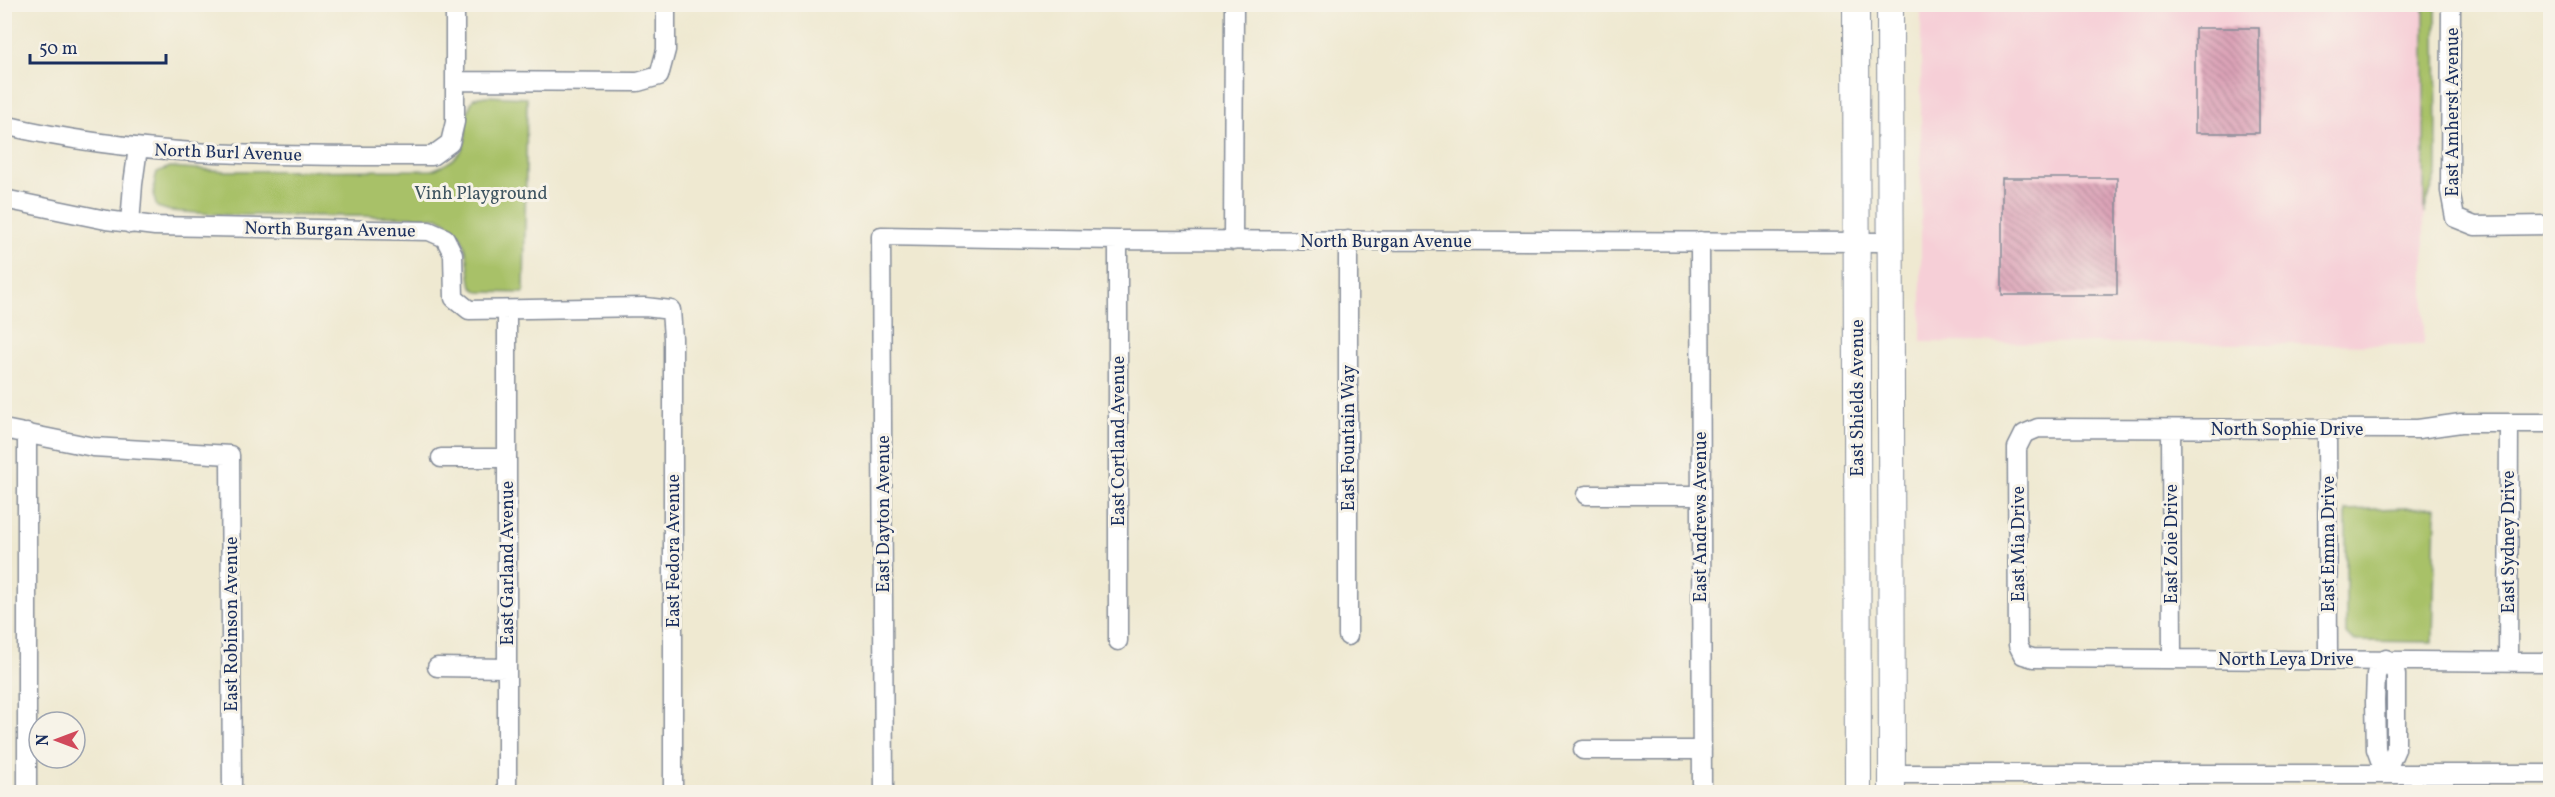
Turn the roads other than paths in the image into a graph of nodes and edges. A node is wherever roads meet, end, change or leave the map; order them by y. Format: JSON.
{"nodes":[{"id":1,"x":455,"y":4,"type":"edge"},
{"id":2,"x":666,"y":4,"type":"edge"},
{"id":3,"x":1234,"y":4,"type":"edge"},
{"id":4,"x":1856,"y":4,"type":"edge"},
{"id":5,"x":1890,"y":4,"type":"edge"},
{"id":6,"x":2451,"y":4,"type":"edge"},
{"id":7,"x":455,"y":81,"type":"junction"},
{"id":8,"x":4,"y":125,"type":"edge"},
{"id":9,"x":138,"y":148,"type":"junction"},
{"id":10,"x":4,"y":199,"type":"edge"},
{"id":11,"x":130,"y":224,"type":"junction"},
{"id":12,"x":2550,"y":225,"type":"edge"},
{"id":13,"x":881,"y":236,"type":"joint"},
{"id":14,"x":1118,"y":240,"type":"junction"},
{"id":15,"x":1348,"y":240,"type":"junction"},
{"id":16,"x":1233,"y":241,"type":"junction"},
{"id":17,"x":1700,"y":241,"type":"junction"},
{"id":18,"x":1856,"y":242,"type":"junction"},
{"id":19,"x":1891,"y":242,"type":"junction"},
{"id":20,"x":507,"y":310,"type":"junction"},
{"id":21,"x":671,"y":310,"type":"joint"},
{"id":22,"x":2509,"y":423,"type":"junction"},
{"id":23,"x":2550,"y":423,"type":"edge"},
{"id":24,"x":4,"y":429,"type":"edge"},
{"id":25,"x":2171,"y":429,"type":"junction"},
{"id":26,"x":2327,"y":430,"type":"junction"},
{"id":27,"x":27,"y":434,"type":"junction"},
{"id":28,"x":2024,"y":434,"type":"joint"},
{"id":29,"x":441,"y":458,"type":"dead end"},
{"id":30,"x":507,"y":458,"type":"junction"},
{"id":31,"x":1586,"y":495,"type":"dead end"},
{"id":32,"x":1700,"y":495,"type":"junction"},
{"id":33,"x":1858,"y":524,"type":"junction"},
{"id":34,"x":1348,"y":636,"type":"dead end"},
{"id":35,"x":1118,"y":641,"type":"dead end"},
{"id":36,"x":2023,"y":655,"type":"joint"},
{"id":37,"x":2172,"y":659,"type":"junction"},
{"id":38,"x":2328,"y":659,"type":"junction"},
{"id":39,"x":2386,"y":659,"type":"junction"},
{"id":40,"x":2508,"y":661,"type":"junction"},
{"id":41,"x":2550,"y":662,"type":"edge"},
{"id":42,"x":437,"y":668,"type":"dead end"},
{"id":43,"x":507,"y":668,"type":"junction"},
{"id":44,"x":2396,"y":718,"type":"junction"},
{"id":45,"x":2375,"y":719,"type":"junction"},
{"id":46,"x":1583,"y":750,"type":"dead end"},
{"id":47,"x":1701,"y":750,"type":"junction"},
{"id":48,"x":2385,"y":774,"type":"junction"},
{"id":49,"x":2550,"y":774,"type":"edge"},
{"id":50,"x":1892,"y":783,"type":"edge"},
{"id":51,"x":1859,"y":788,"type":"edge"},
{"id":52,"x":27,"y":792,"type":"edge"},
{"id":53,"x":232,"y":792,"type":"edge"},
{"id":54,"x":507,"y":792,"type":"edge"},
{"id":55,"x":673,"y":792,"type":"edge"},
{"id":56,"x":884,"y":792,"type":"edge"},
{"id":57,"x":1701,"y":792,"type":"edge"}],
"edges":[{"from":1,"to":7,"type":"street"},
{"from":2,"to":7,"type":"street"},
{"from":3,"to":16,"type":"street"},
{"from":4,"to":18,"type":"main road","name":"East Shields Avenue"},
{"from":5,"to":19,"type":"main road","name":"East Shields Avenue"},
{"from":6,"to":12,"type":"street","name":"East Amherst Avenue"},
{"from":7,"to":9,"type":"street","name":"North Burl Avenue"},
{"from":8,"to":9,"type":"street","name":"North Burl Avenue"},
{"from":9,"to":11,"type":"street"},
{"from":10,"to":11,"type":"street","name":"North Burgan Avenue"},
{"from":11,"to":20,"type":"street","name":"North Burgan Avenue"},
{"from":13,"to":14,"type":"street","name":"North Burgan Avenue"},
{"from":13,"to":56,"type":"street","name":"East Dayton Avenue"},
{"from":14,"to":16,"type":"street","name":"North Burgan Avenue"},
{"from":14,"to":35,"type":"street","name":"East Cortland Avenue"},
{"from":15,"to":16,"type":"street","name":"North Burgan Avenue"},
{"from":15,"to":17,"type":"street","name":"North Burgan Avenue"},
{"from":15,"to":34,"type":"street","name":"East Fountain Way"},
{"from":17,"to":18,"type":"street","name":"North Burgan Avenue"},
{"from":17,"to":32,"type":"street","name":"East Andrews Avenue"},
{"from":18,"to":19,"type":"street","name":"North Burgan Avenue"},
{"from":18,"to":33,"type":"main road","name":"East Shields Avenue"},
{"from":19,"to":50,"type":"main road","name":"East Shields Avenue"},
{"from":20,"to":21,"type":"street","name":"North Burgan Avenue"},
{"from":20,"to":30,"type":"street","name":"East Garland Avenue"},
{"from":21,"to":55,"type":"street","name":"East Fedora Avenue"},
{"from":22,"to":23,"type":"street","name":"North Sophie Drive"},
{"from":22,"to":26,"type":"street","name":"North Sophie Drive"},
{"from":22,"to":40,"type":"street","name":"East Sydney Drive"},
{"from":24,"to":27,"type":"street"},
{"from":25,"to":26,"type":"street","name":"North Sophie Drive"},
{"from":25,"to":28,"type":"street","name":"North Sophie Drive"},
{"from":25,"to":37,"type":"street","name":"East Zoie Drive"},
{"from":26,"to":38,"type":"street","name":"East Emma Drive"},
{"from":27,"to":52,"type":"street"},
{"from":27,"to":53,"type":"street","name":"East Robinson Avenue"},
{"from":28,"to":36,"type":"street","name":"East Mia Drive"},
{"from":29,"to":30,"type":"street","name":"East Garland Avenue"},
{"from":30,"to":43,"type":"street","name":"East Garland Avenue"},
{"from":31,"to":32,"type":"street"},
{"from":32,"to":47,"type":"street","name":"East Andrews Avenue"},
{"from":33,"to":50,"type":"main road"},
{"from":33,"to":51,"type":"main road","name":"East Shields Avenue"},
{"from":36,"to":37,"type":"street","name":"North Leya Drive"},
{"from":37,"to":38,"type":"street","name":"North Leya Drive"},
{"from":38,"to":39,"type":"street","name":"North Leya Drive"},
{"from":39,"to":40,"type":"street","name":"North Leya Drive"},
{"from":39,"to":44,"type":"street"},
{"from":39,"to":45,"type":"street"},
{"from":40,"to":41,"type":"street","name":"North Leya Drive"},
{"from":42,"to":43,"type":"street","name":"East Garland Avenue"},
{"from":43,"to":54,"type":"street","name":"East Garland Avenue"},
{"from":44,"to":45,"type":"street"},
{"from":44,"to":48,"type":"street"},
{"from":45,"to":48,"type":"street"},
{"from":46,"to":47,"type":"street"},
{"from":47,"to":57,"type":"street","name":"East Andrews Avenue"},
{"from":48,"to":49,"type":"street"},
{"from":48,"to":50,"type":"street"}]}
